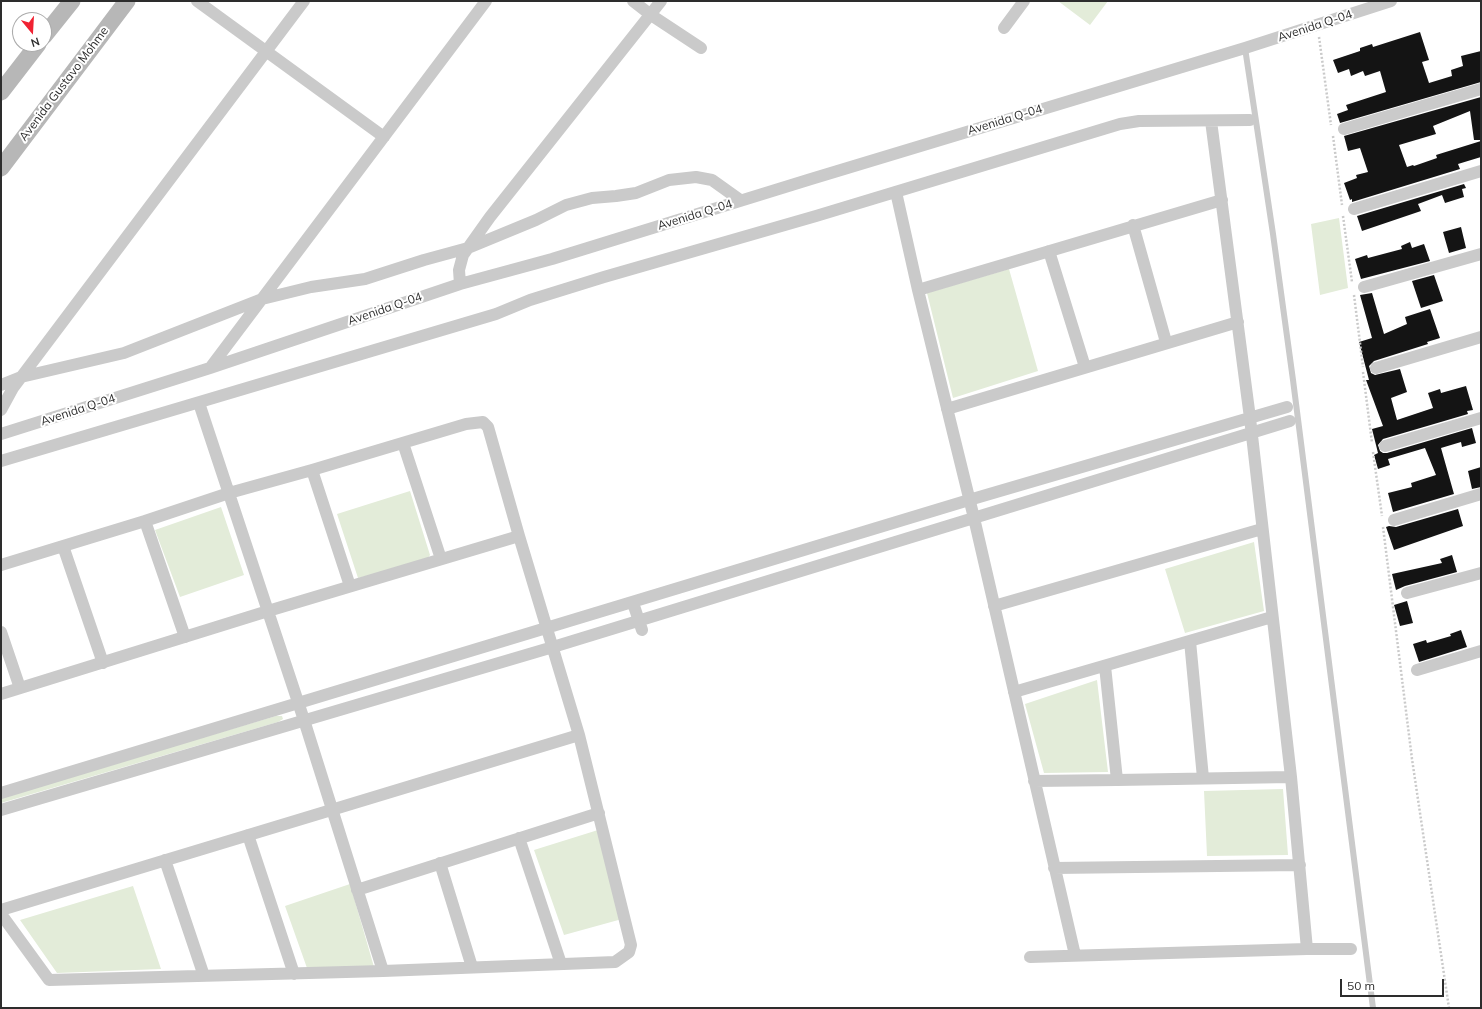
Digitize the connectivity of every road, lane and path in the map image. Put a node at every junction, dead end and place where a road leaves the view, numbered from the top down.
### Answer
1 (72, 1) edge
2 (127, 1) edge
3 (197, 1) edge
4 (304, 1) edge
5 (486, 1) edge
6 (633, 1) edge
7 (661, 1) edge
8 (1024, 1) edge
9 (1391, 1) edge
10 (651, 15) junction
11 (52, 26) edge
12 (1004, 28) dead end
13 (701, 48) dead end
14 (1245, 48) junction
15 (266, 51) junction
16 (32, 52) edge
17 (1481, 89) edge
18 (1, 92) edge
19 (1250, 120) dead end
20 (1212, 121) junction
21 (1344, 129) dead end
22 (384, 137) junction
23 (1, 168) edge
24 (1481, 171) edge
25 (896, 192) junction
26 (740, 200) junction
27 (1222, 200) junction
28 (1354, 209) dead end
29 (1133, 226) junction
30 (468, 248) junction
31 (1049, 251) junction
32 (1481, 254) edge
33 (460, 284) junction
34 (1364, 287) dead end
35 (918, 290) junction
36 (262, 299) junction
37 (1238, 322) junction
38 (1481, 337) edge
39 (1166, 342) junction
40 (1085, 367) junction
41 (210, 368) junction
42 (1376, 368) dead end
43 (21, 378) junction
44 (1, 384) edge
45 (199, 403) junction
46 (1287, 407) dead end
47 (946, 409) junction
48 (1, 410) edge
49 (1250, 418) junction
50 (1481, 418) edge
51 (1290, 421) dead end
52 (1251, 433) junction
53 (1, 434) edge
54 (403, 443) junction
55 (1385, 446) dead end
56 (1, 461) edge
57 (312, 470) junction
58 (229, 493) junction
59 (1481, 494) edge
60 (969, 500) junction
61 (974, 518) junction
62 (1394, 520) dead end
63 (145, 521) junction
64 (889, 525) junction
65 (1262, 529) junction
66 (519, 536) junction
67 (63, 546) junction
68 (895, 548) junction
69 (441, 559) junction
70 (1, 566) edge
71 (1481, 573) edge
72 (350, 586) junction
73 (1407, 593) dead end
74 (633, 603) junction
75 (994, 606) junction
76 (268, 611) junction
77 (1272, 618) junction
78 (640, 625) junction
79 (547, 629) junction
80 (1, 632) edge
81 (185, 638) junction
82 (1190, 641) junction
83 (553, 647) junction
84 (1481, 650) edge
85 (103, 663) junction
86 (1105, 666) junction
87 (1417, 670) dead end
88 (20, 688) junction
89 (1014, 692) junction
90 (1, 694) edge
91 (299, 703) junction
92 (304, 720) junction
93 (579, 735) junction
94 (1291, 777) junction
95 (1203, 778) junction
96 (1034, 780) junction
97 (1117, 780) junction
98 (1, 793) edge
99 (1, 810) edge
100 (332, 810) junction
101 (599, 813) junction
102 (248, 835) junction
103 (519, 838) junction
104 (165, 860) junction
105 (440, 863) junction
106 (1300, 865) junction
107 (1054, 868) junction
108 (357, 890) junction
109 (1, 910) edge
110 (1, 914) edge
111 (1307, 949) junction
112 (1351, 949) dead end
113 (1075, 955) junction
114 (1030, 958) dead end
115 (561, 964) junction
116 (472, 968) junction
117 (383, 971) junction
118 (294, 974) junction
119 (204, 976) junction
120 (1373, 1008) edge

1 - 11 street
2 - 23 street, Avenida Gustavo Mohme
3 - 15 street
4 - 15 street
5 - 22 street
6 - 10 street
7 - 10 street
8 - 12 street
9 - 14 street, Avenida Q-04
10 - 13 street
10 - 30 street
14 - 26 street, Avenida Q-04
14 - 120 lane
15 - 22 street
15 - 43 street
16 - 18 street
17 - 21 street
19 - 20 street
20 - 25 street
20 - 27 street
22 - 36 street
24 - 28 street
25 - 35 street
25 - 45 street
26 - 30 street
26 - 33 street, Avenida Q-04
27 - 29 street
27 - 37 street
29 - 31 street
29 - 39 street
30 - 33 street
30 - 36 street
31 - 35 street
31 - 40 street
32 - 34 street
33 - 41 street, Avenida Q-04
35 - 47 street
36 - 41 street
36 - 43 street
37 - 39 street
37 - 49 street
38 - 42 street
39 - 40 street
40 - 47 street
41 - 53 street, Avenida Q-04
43 - 44 street
43 - 48 street
45 - 56 street
45 - 58 street
46 - 49 street
47 - 60 street
49 - 52 street
49 - 60 street
50 - 55 street
51 - 52 street
52 - 61 street
52 - 65 street
54 - 57 street
54 - 66 street
54 - 69 street
57 - 58 street
57 - 72 street
58 - 63 street
58 - 76 street
59 - 62 street
60 - 61 street
60 - 64 street
61 - 68 street
61 - 75 street
63 - 67 street
63 - 81 street
64 - 68 street
64 - 74 street
65 - 75 street
65 - 77 street
66 - 69 street
66 - 79 street
67 - 70 street
67 - 85 street
68 - 78 street
69 - 72 street
71 - 73 street
72 - 76 street
74 - 78 street
74 - 79 street
75 - 89 street
76 - 81 street
76 - 91 street
77 - 82 street
77 - 94 street
78 - 83 street
79 - 83 street
79 - 91 street
80 - 88 street
81 - 85 street
82 - 86 street
82 - 95 street
83 - 92 street
83 - 93 street
84 - 87 street
85 - 88 street
86 - 89 street
86 - 97 street
88 - 90 street
89 - 96 street
91 - 92 street
91 - 98 street
92 - 99 street
92 - 100 street
93 - 100 street
93 - 101 street
94 - 95 street
94 - 106 street
95 - 97 street
96 - 97 street
96 - 107 street
100 - 102 street
100 - 108 street
101 - 103 street
101 - 115 street
102 - 104 street
102 - 118 street
103 - 105 street
103 - 115 street
104 - 109 street
104 - 119 street
105 - 108 street
105 - 116 street
106 - 107 street
106 - 111 street
107 - 113 street
108 - 117 street
110 - 119 street
111 - 112 street
111 - 113 street
113 - 114 street
115 - 116 street
116 - 117 street
117 - 118 street
118 - 119 street

